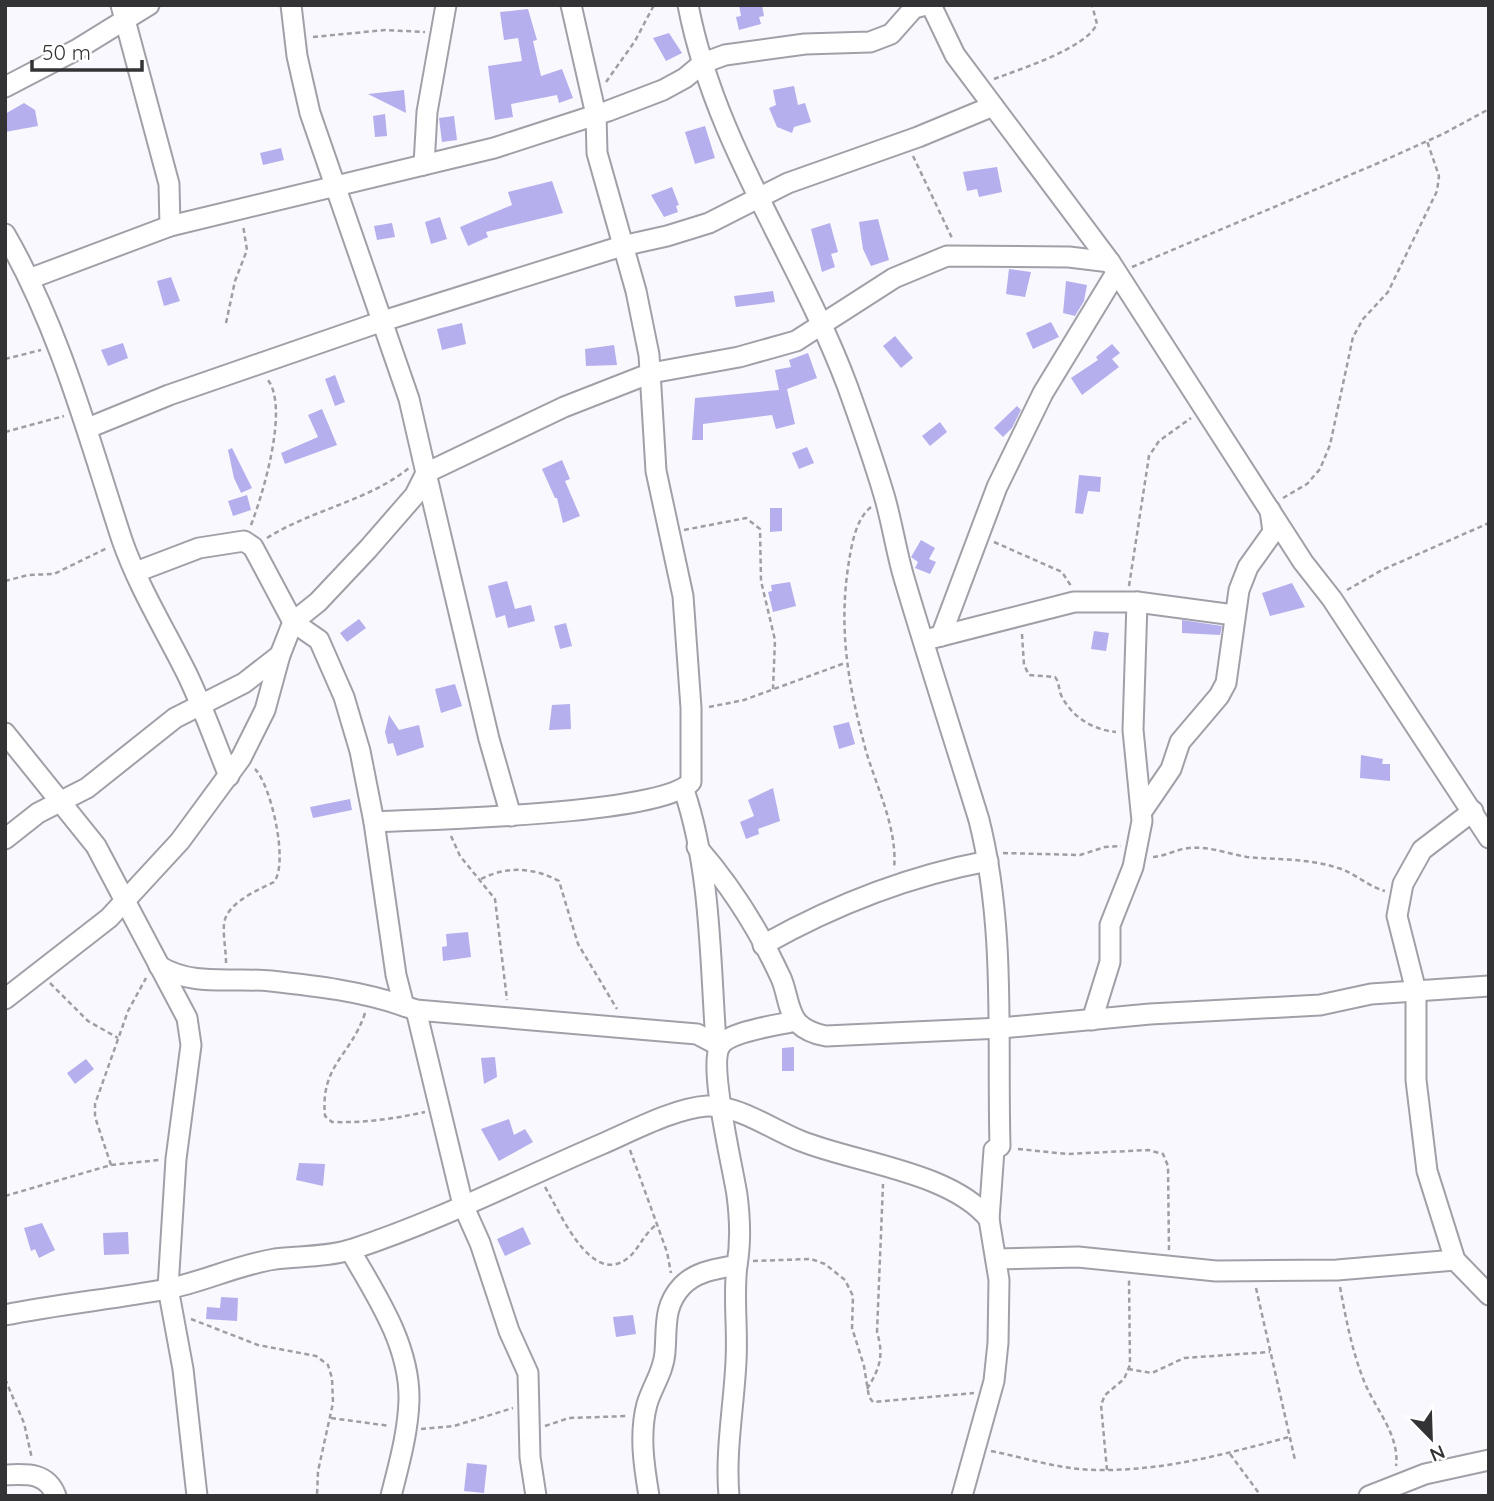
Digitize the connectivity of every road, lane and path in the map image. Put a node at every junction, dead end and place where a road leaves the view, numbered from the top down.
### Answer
1 (149, 5) edge
2 (291, 5) edge
3 (446, 5) edge
4 (571, 5) edge
5 (654, 5) edge
6 (688, 5) edge
7 (928, 5) edge
8 (1092, 5) edge
9 (124, 13) edge
10 (442, 32) junction
11 (295, 40) junction
12 (703, 63) junction
13 (978, 86) junction
14 (5, 87) edge
15 (993, 106) junction
16 (594, 109) junction
17 (1489, 109) edge
18 (918, 136) junction
19 (1427, 141) junction
20 (424, 165) junction
21 (336, 187) junction
22 (758, 201) junction
23 (238, 208) junction
24 (170, 226) junction
25 (5, 233) edge
26 (622, 246) junction
27 (958, 254) junction
28 (1113, 268) junction
29 (29, 279) junction
30 (383, 321) junction
31 (226, 323) dead end
32 (822, 324) junction
33 (57, 346) junction
34 (5, 359) edge
35 (259, 365) junction
36 (652, 373) junction
37 (1203, 405) junction
38 (85, 420) junction
39 (5, 432) edge
40 (419, 445) junction
41 (426, 473) junction
42 (885, 498) junction
43 (1269, 506) junction
44 (1489, 523) edge
45 (978, 536) junction
46 (123, 541) junction
47 (672, 542) junction
48 (249, 544) junction
49 (136, 572) junction
50 (5, 581) edge
51 (1332, 599) junction
52 (1078, 602) junction
53 (1131, 603) junction
54 (1020, 614) junction
55 (1234, 615) junction
56 (293, 622) junction
57 (932, 637) junction
58 (280, 655) junction
59 (845, 663) junction
60 (773, 689) junction
61 (201, 704) junction
62 (691, 708) junction
63 (1133, 730) junction
64 (5, 733) edge
65 (241, 758) junction
66 (229, 776) junction
67 (684, 790) junction
68 (61, 800) junction
69 (1143, 810) junction
70 (1473, 811) junction
71 (511, 816) junction
72 (443, 818) junction
73 (374, 822) junction
74 (1489, 838) edge
75 (5, 839) edge
76 (698, 847) junction
77 (1137, 851) junction
78 (987, 858) junction
79 (481, 879) junction
80 (889, 888) junction
81 (1401, 897) junction
82 (125, 901) junction
83 (763, 945) junction
84 (158, 966) junction
85 (39, 970) junction
86 (226, 980) junction
87 (1489, 986) edge
88 (1416, 991) junction
89 (370, 997) junction
90 (5, 999) edge
91 (410, 1008) junction
92 (510, 1017) junction
93 (1092, 1020) junction
94 (796, 1021) junction
95 (1001, 1028) junction
96 (631, 1029) junction
97 (118, 1038) junction
98 (718, 1044) junction
99 (438, 1108) junction
100 (722, 1109) junction
101 (625, 1134) junction
102 (1000, 1146) junction
103 (176, 1159) junction
104 (111, 1165) junction
105 (884, 1166) junction
106 (537, 1172) junction
107 (5, 1196) edge
108 (463, 1205) junction
109 (989, 1219) junction
110 (656, 1226) junction
111 (350, 1250) junction
112 (996, 1259) junction
113 (1455, 1260) junction
114 (737, 1262) junction
115 (1128, 1262) junction
116 (1172, 1268) junction
117 (1336, 1270) junction
118 (1252, 1271) junction
119 (168, 1288) junction
120 (1489, 1295) edge
121 (673, 1298) junction
122 (172, 1311) junction
123 (5, 1315) edge
124 (1270, 1352) junction
125 (1128, 1369) junction
126 (5, 1379) edge
127 (867, 1389) junction
128 (991, 1391) junction
129 (647, 1402) junction
130 (530, 1411) junction
131 (330, 1418) junction
132 (407, 1428) junction
133 (530, 1434) junction
134 (1289, 1437) junction
135 (977, 1449) junction
136 (1230, 1454) junction
137 (1295, 1460) dead end
138 (1489, 1460) edge
139 (1107, 1470) junction
140 (5, 1475) edge
141 (38, 1475) junction
142 (1394, 1485) junction
143 (56, 1496) edge
144 (197, 1496) edge
145 (317, 1496) edge
146 (391, 1496) edge
147 (536, 1496) edge
148 (649, 1496) edge
149 (729, 1496) edge
150 (962, 1496) edge
151 (1261, 1496) edge
152 (1369, 1496) edge

1 - 9 street
2 - 11 street
3 - 10 street
4 - 16 street
5 - 16 path
6 - 12 street
7 - 12 street
7 - 13 street
8 - 13 path
9 - 14 street
9 - 24 street
10 - 11 path
10 - 20 street
11 - 21 street
12 - 16 street
12 - 22 street
13 - 15 street
15 - 18 street
15 - 28 street
16 - 20 street
16 - 26 street
17 - 19 path
18 - 22 street
18 - 27 path
19 - 28 path
19 - 43 path
20 - 21 street
21 - 23 street
21 - 30 street
22 - 26 street
22 - 32 street
23 - 24 street
23 - 31 path
24 - 29 street
25 - 29 street
26 - 30 street
26 - 36 street
27 - 28 street
27 - 32 street
28 - 37 street
28 - 45 street
29 - 33 street
30 - 35 street
30 - 40 street
32 - 36 street
32 - 42 street
33 - 34 path
33 - 38 street
35 - 38 street
35 - 48 path
36 - 41 street
36 - 47 street
37 - 43 street
37 - 53 path
38 - 39 path
38 - 46 street
40 - 41 street
40 - 48 path
41 - 56 street
41 - 71 street
42 - 57 street
42 - 59 path
43 - 51 street
43 - 55 street
44 - 51 path
45 - 52 path
45 - 57 street
46 - 49 street
46 - 50 path
47 - 60 path
47 - 62 street
48 - 49 street
48 - 56 street
49 - 61 street
51 - 70 street
52 - 53 street
52 - 54 street
53 - 55 street
53 - 63 street
54 - 57 street
54 - 63 path
55 - 69 street
56 - 58 street
56 - 73 street
57 - 78 street
58 - 61 street
58 - 65 street
59 - 60 path
59 - 80 path
60 - 62 path
61 - 66 street
61 - 68 street
62 - 67 street
63 - 69 street
64 - 68 street
65 - 66 street
65 - 86 path
66 - 82 street
67 - 71 street
67 - 76 street
68 - 75 street
68 - 82 street
69 - 77 street
70 - 74 street
70 - 81 street
71 - 72 street
72 - 73 street
72 - 79 path
73 - 91 street
76 - 83 street
76 - 98 street
77 - 78 path
77 - 81 path
77 - 93 street
78 - 80 street
78 - 95 street
79 - 92 path
79 - 96 path
80 - 83 street
81 - 88 street
82 - 84 street
82 - 85 street
83 - 94 street
84 - 86 street
84 - 97 path
84 - 103 street
85 - 90 street
85 - 97 path
86 - 89 street
87 - 88 street
88 - 93 street
88 - 113 street
89 - 91 street
89 - 99 path
91 - 92 street
91 - 99 street
92 - 96 street
93 - 95 street
94 - 95 street
94 - 98 street
95 - 102 street
96 - 98 street
97 - 104 path
98 - 100 street
99 - 108 street
100 - 101 street
100 - 105 street
100 - 114 street
101 - 106 street
101 - 110 path
102 - 109 street
102 - 116 path
103 - 104 path
103 - 119 street
104 - 107 path
105 - 109 street
105 - 127 path
106 - 108 street
106 - 110 path
108 - 111 street
108 - 130 street
109 - 112 street
110 - 121 path
111 - 119 street
111 - 132 street
112 - 115 street
112 - 128 street
113 - 117 street
113 - 120 street
114 - 121 street
114 - 127 path
114 - 149 street
115 - 116 street
115 - 125 path
116 - 118 street
117 - 118 street
117 - 142 path
118 - 124 path
119 - 122 street
119 - 123 street
121 - 129 street
122 - 131 path
122 - 144 street
124 - 125 path
124 - 134 path
125 - 139 path
126 - 141 path
127 - 128 path
128 - 135 street
129 - 133 path
129 - 148 street
130 - 132 path
130 - 133 street
131 - 132 path
131 - 145 path
132 - 146 street
133 - 147 street
134 - 136 path
134 - 137 path
135 - 139 path
135 - 150 street
136 - 139 path
136 - 151 path
138 - 142 street
140 - 141 street
141 - 143 street
142 - 152 street

